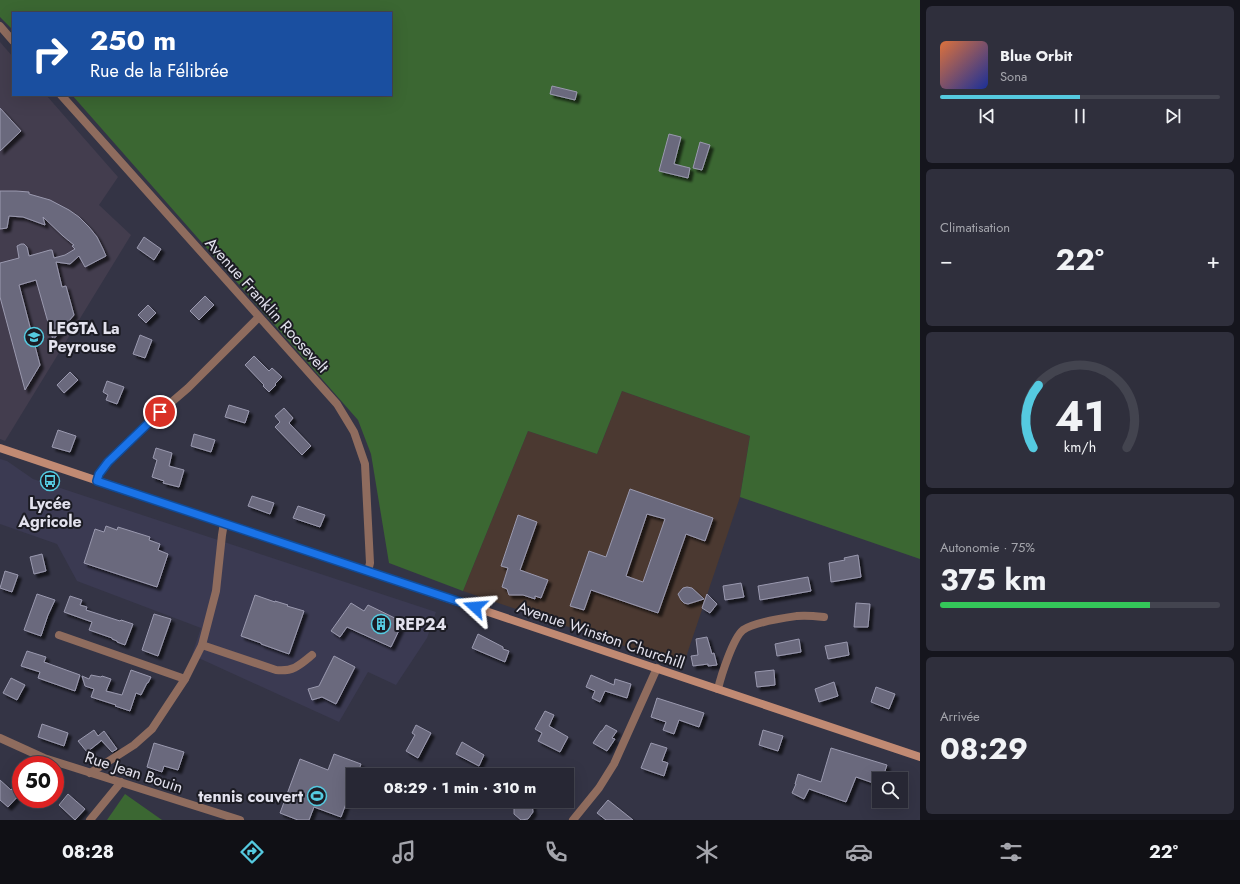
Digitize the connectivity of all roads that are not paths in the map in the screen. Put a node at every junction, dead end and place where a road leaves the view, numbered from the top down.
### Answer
1 (0, 26) edge
2 (12, 40) edge
3 (62, 96) edge
4 (259, 318) junction
5 (0, 448) edge
6 (97, 481) junction
7 (224, 523) junction
8 (368, 571) junction
9 (824, 617) dead end
10 (59, 635) dead end
11 (202, 645) junction
12 (312, 655) dead end
13 (657, 668) junction
14 (185, 679) junction
15 (718, 689) junction
16 (0, 738) edge
17 (920, 757) edge
18 (90, 773) junction
19 (121, 782) junction
20 (90, 820) edge
21 (240, 820) edge
22 (573, 820) edge

1 - 2 street
3 - 4 street, Avenue Franklin Roosevelt
4 - 6 street
4 - 8 street, Avenue Franklin Roosevelt
5 - 6 main road, Avenue Winston Churchill
6 - 7 main road, Avenue Winston Churchill
7 - 8 main road, Avenue Winston Churchill
7 - 11 street
8 - 13 main road, Avenue Winston Churchill
9 - 15 street
10 - 14 street
11 - 12 street
11 - 14 street
13 - 15 main road, Avenue Winston Churchill
13 - 22 street
14 - 18 street
15 - 17 main road, Avenue Winston Churchill
16 - 18 street, Rue Jean Bouin
18 - 19 street, Rue Jean Bouin
19 - 20 street
19 - 21 street, Rue Jean Bouin

